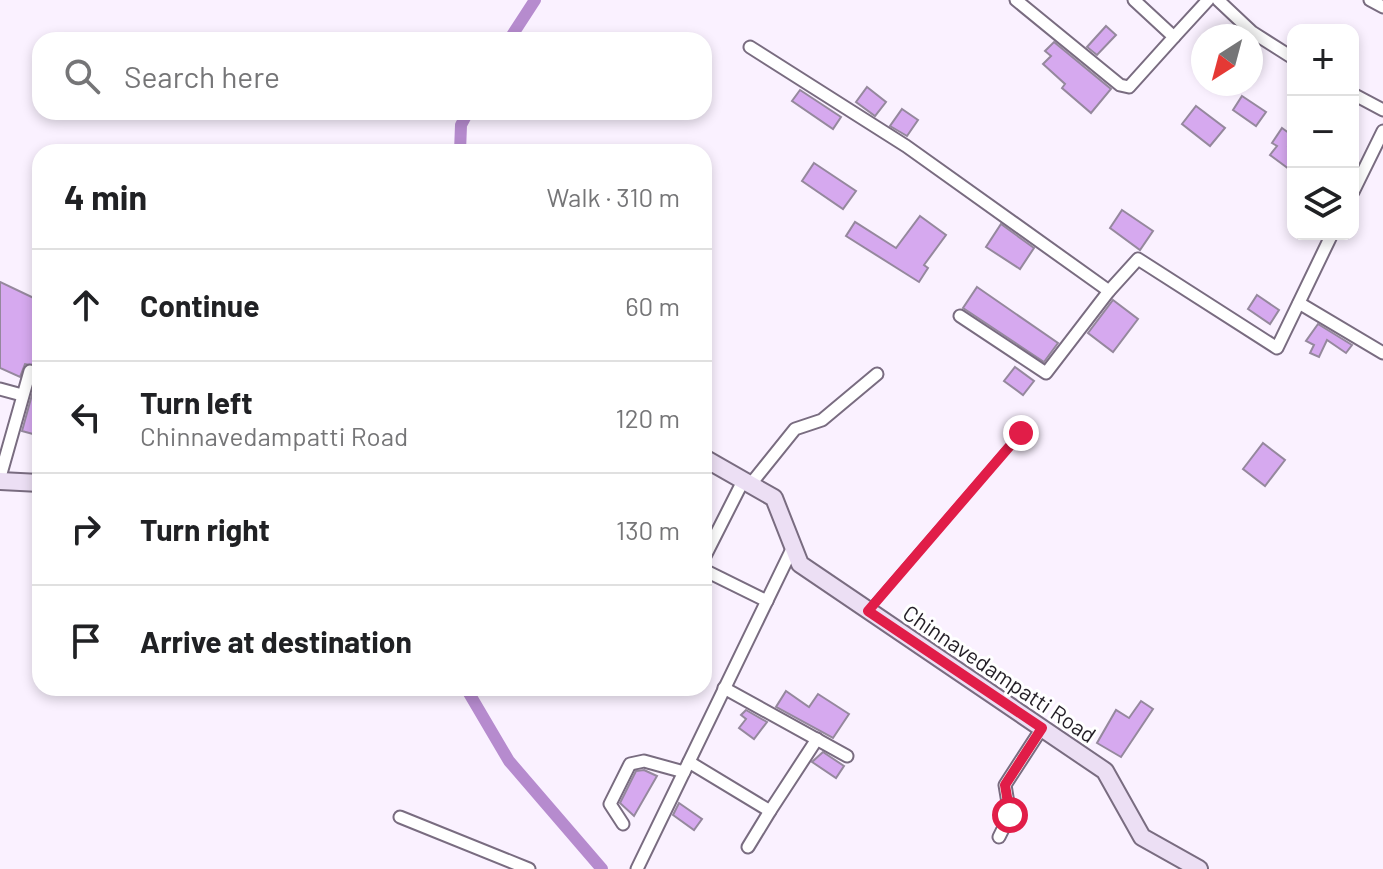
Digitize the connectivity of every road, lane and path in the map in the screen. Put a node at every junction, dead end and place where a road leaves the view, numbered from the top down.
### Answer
1 (1016, 0) edge
2 (1134, 0) edge
3 (1208, 0) edge
4 (1218, 0) edge
5 (1370, 0) edge
6 (1383, 7) edge
7 (1174, 37) junction
8 (750, 47) dead end
9 (1287, 54) edge
10 (1357, 96) edge
11 (1383, 110) edge
12 (1383, 131) edge
13 (1359, 180) edge
14 (1329, 240) edge
15 (1109, 291) junction
16 (1299, 303) junction
17 (960, 316) dead end
18 (1383, 353) edge
19 (30, 371) dead end
20 (877, 374) dead end
21 (0, 389) edge
22 (22, 395) junction
23 (1021, 433) dead end
24 (712, 463) edge
25 (0, 479) edge
26 (32, 482) edge
27 (746, 483) junction
28 (712, 544) edge
29 (793, 547) junction
30 (712, 574) edge
31 (767, 601) junction
32 (868, 611) junction
33 (724, 688) junction
34 (1042, 728) junction
35 (817, 739) junction
36 (847, 756) dead end
37 (686, 767) junction
38 (770, 811) junction
39 (400, 817) dead end
40 (623, 824) dead end
41 (999, 837) dead end
42 (748, 847) dead end
43 (529, 869) edge
44 (637, 869) edge
45 (1199, 869) edge

1 - 7 street
2 - 7 street
3 - 7 street
4 - 9 street
5 - 6 street
8 - 15 street
10 - 11 street
12 - 13 street
14 - 16 street
15 - 16 street
15 - 17 street
16 - 18 street
19 - 22 street
20 - 27 street
21 - 22 street
22 - 25 street
23 - 32 lane
24 - 27 street, Chinnavedampatti Road
25 - 26 street
27 - 28 street
27 - 29 street, Chinnavedampatti Road
29 - 31 street
29 - 32 street, Chinnavedampatti Road
30 - 31 street
31 - 33 street
32 - 34 street, Chinnavedampatti Road
33 - 35 street
33 - 37 street
34 - 41 street
34 - 45 street, Chinnavedampatti Road
35 - 36 street
35 - 38 street
37 - 38 street
37 - 40 street
37 - 44 street
38 - 42 street
39 - 43 street

